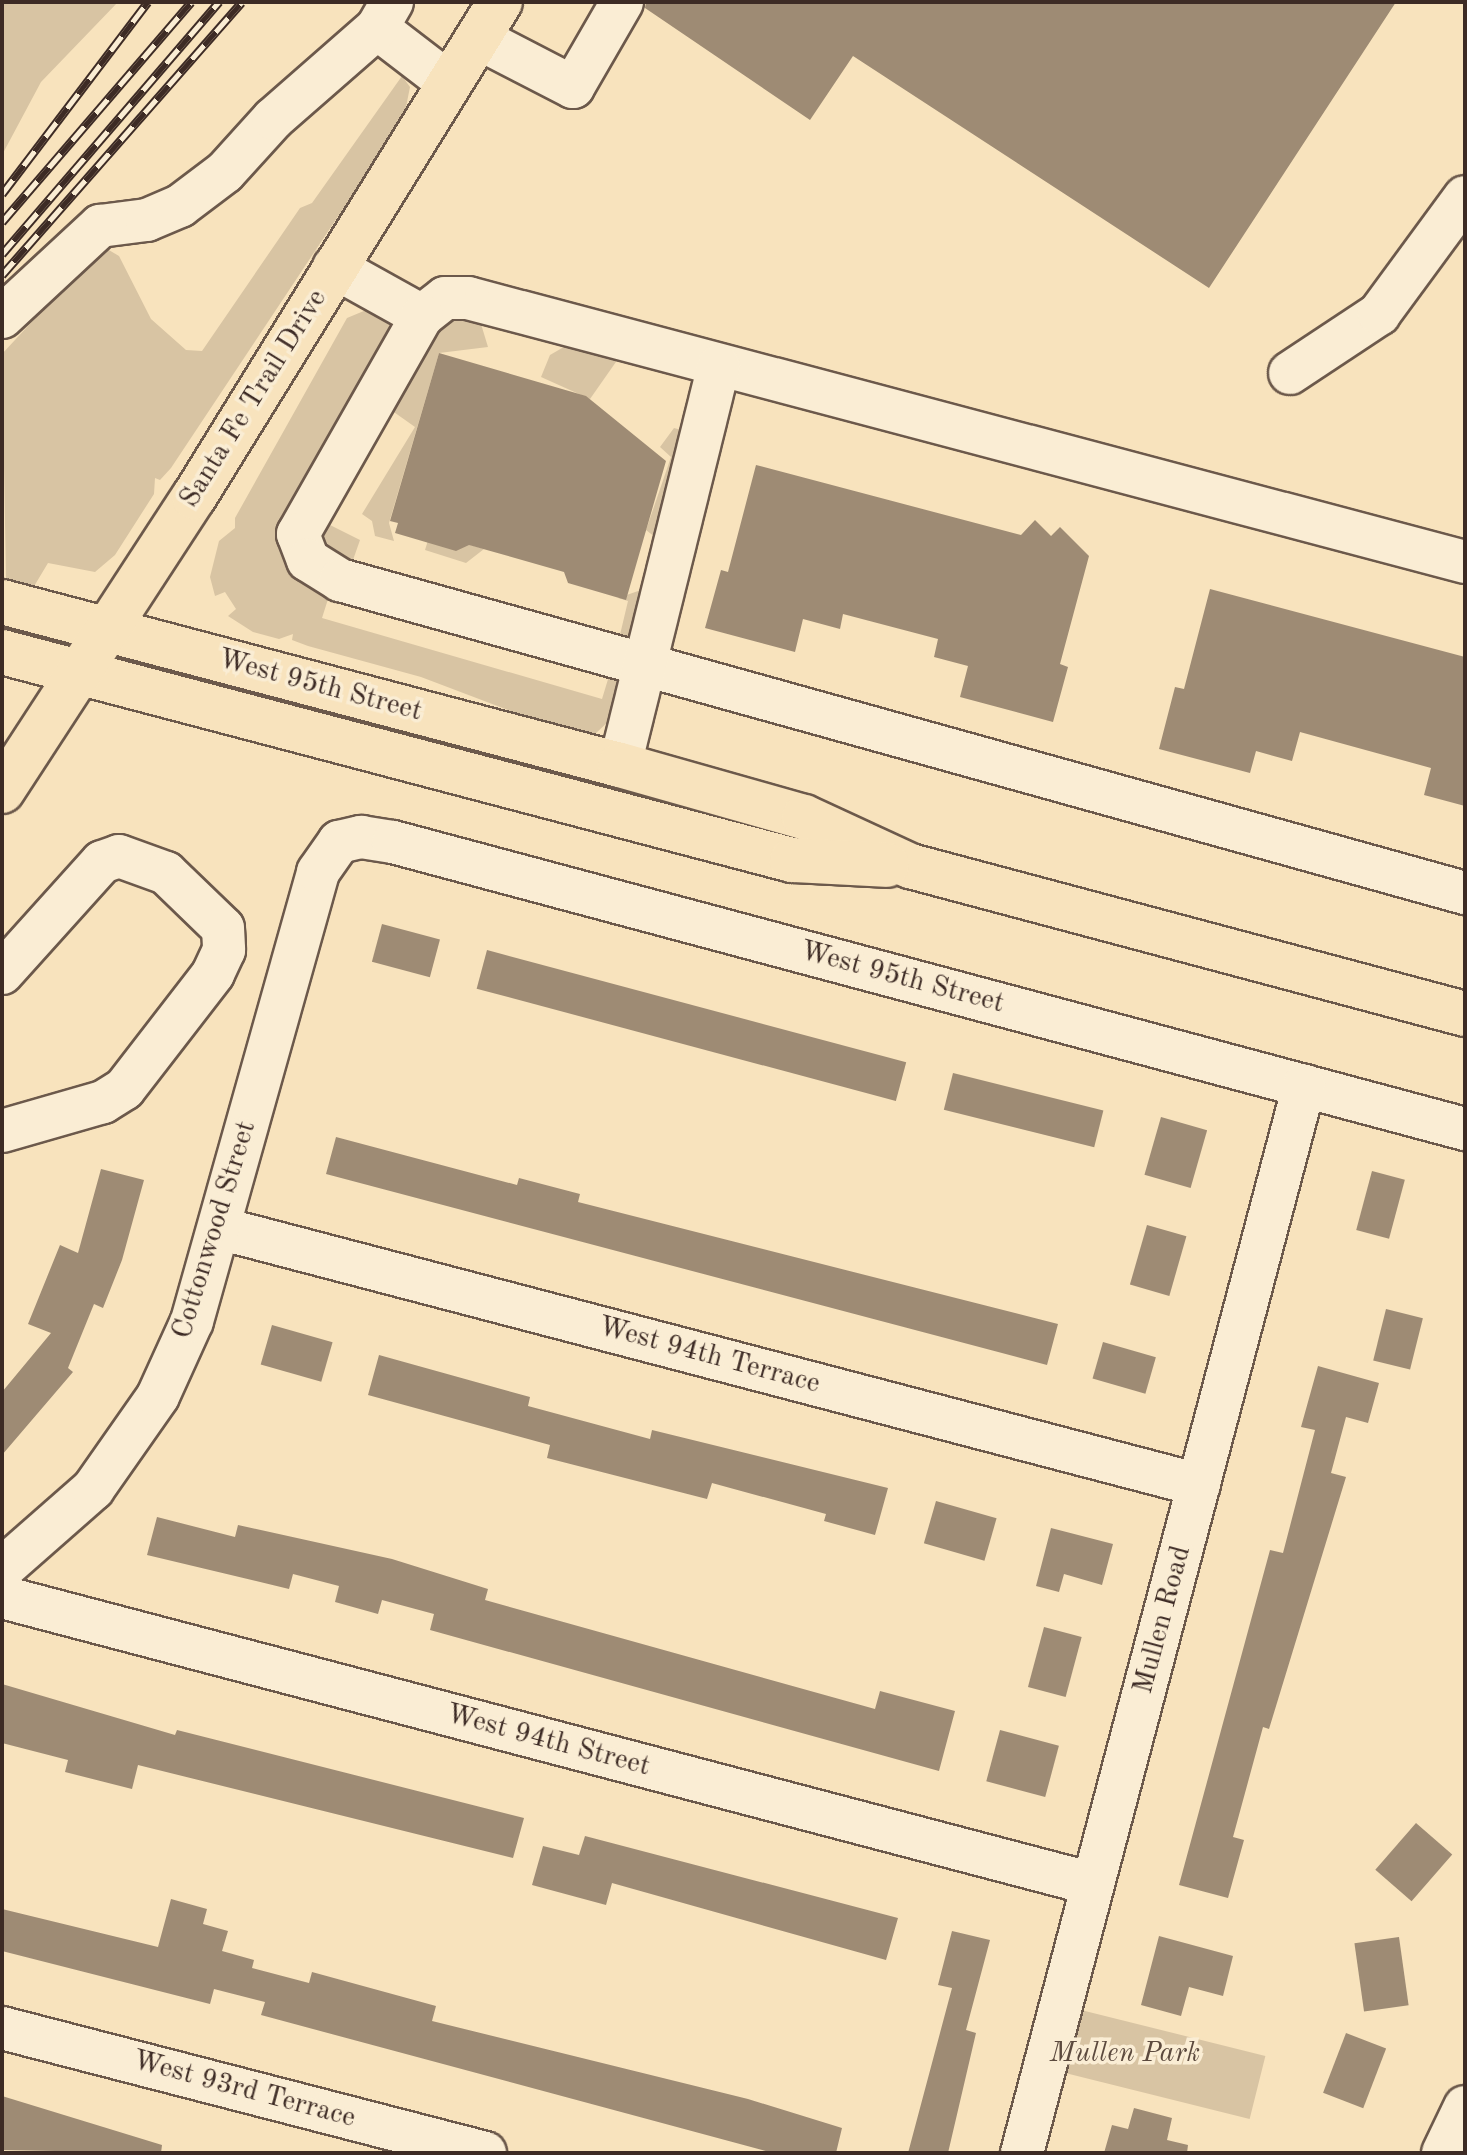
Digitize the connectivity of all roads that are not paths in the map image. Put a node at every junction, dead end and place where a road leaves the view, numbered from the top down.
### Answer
1 (622, 2) edge
2 (384, 15) edge
3 (489, 20) edge
4 (450, 84) junction
5 (1465, 197) edge
6 (334, 267) junction
7 (422, 316) junction
8 (2, 317) edge
9 (719, 366) junction
10 (1290, 373) dead end
11 (1465, 562) edge
12 (2, 602) edge
13 (105, 630) junction
14 (2, 652) edge
15 (644, 666) junction
16 (76, 673) junction
17 (620, 765) junction
18 (2, 791) edge
19 (339, 842) joint
20 (910, 866) junction
21 (1465, 893) edge
22 (2, 973) edge
23 (1465, 1014) edge
24 (1304, 1086) junction
25 (1465, 1129) edge
26 (2, 1131) edge
27 (219, 1228) junction
28 (1199, 1485) junction
29 (2, 1569) edge
30 (2, 1597) edge
31 (1093, 1884) junction
32 (2, 2028) edge
33 (1465, 2107) edge
34 (485, 2153) edge
35 (1022, 2153) edge
36 (1443, 2153) edge

1 - 3 street
2 - 4 street
2 - 8 street
3 - 4 main road, Santa Fe Trail Drive
4 - 6 main road, Santa Fe Trail Drive
5 - 10 street
6 - 7 street
6 - 13 main road, Santa Fe Trail Drive
7 - 9 street
7 - 15 street
9 - 11 street
9 - 15 street
12 - 13 main road, West 95th Street
13 - 16 main road, Santa Fe Trail Drive
13 - 17 main road, West 95th Street
14 - 16 main road, West 95th Street
15 - 17 street
15 - 21 street
16 - 18 main road, Santa Fe Trail Drive
16 - 20 main road, West 95th Street
17 - 20 main road, West 95th Street
19 - 24 street, West 95th Street
19 - 27 street, Cottonwood Street
20 - 23 main road, West 95th Street
22 - 26 street
24 - 25 street, West 95th Street
24 - 28 street, Mullen Road
27 - 28 street, West 94th Terrace
27 - 29 street, Cottonwood Street
28 - 31 street, Mullen Road
30 - 31 street, West 94th Street
31 - 35 street, Mullen Road
32 - 34 street, West 93rd Terrace
33 - 36 street

